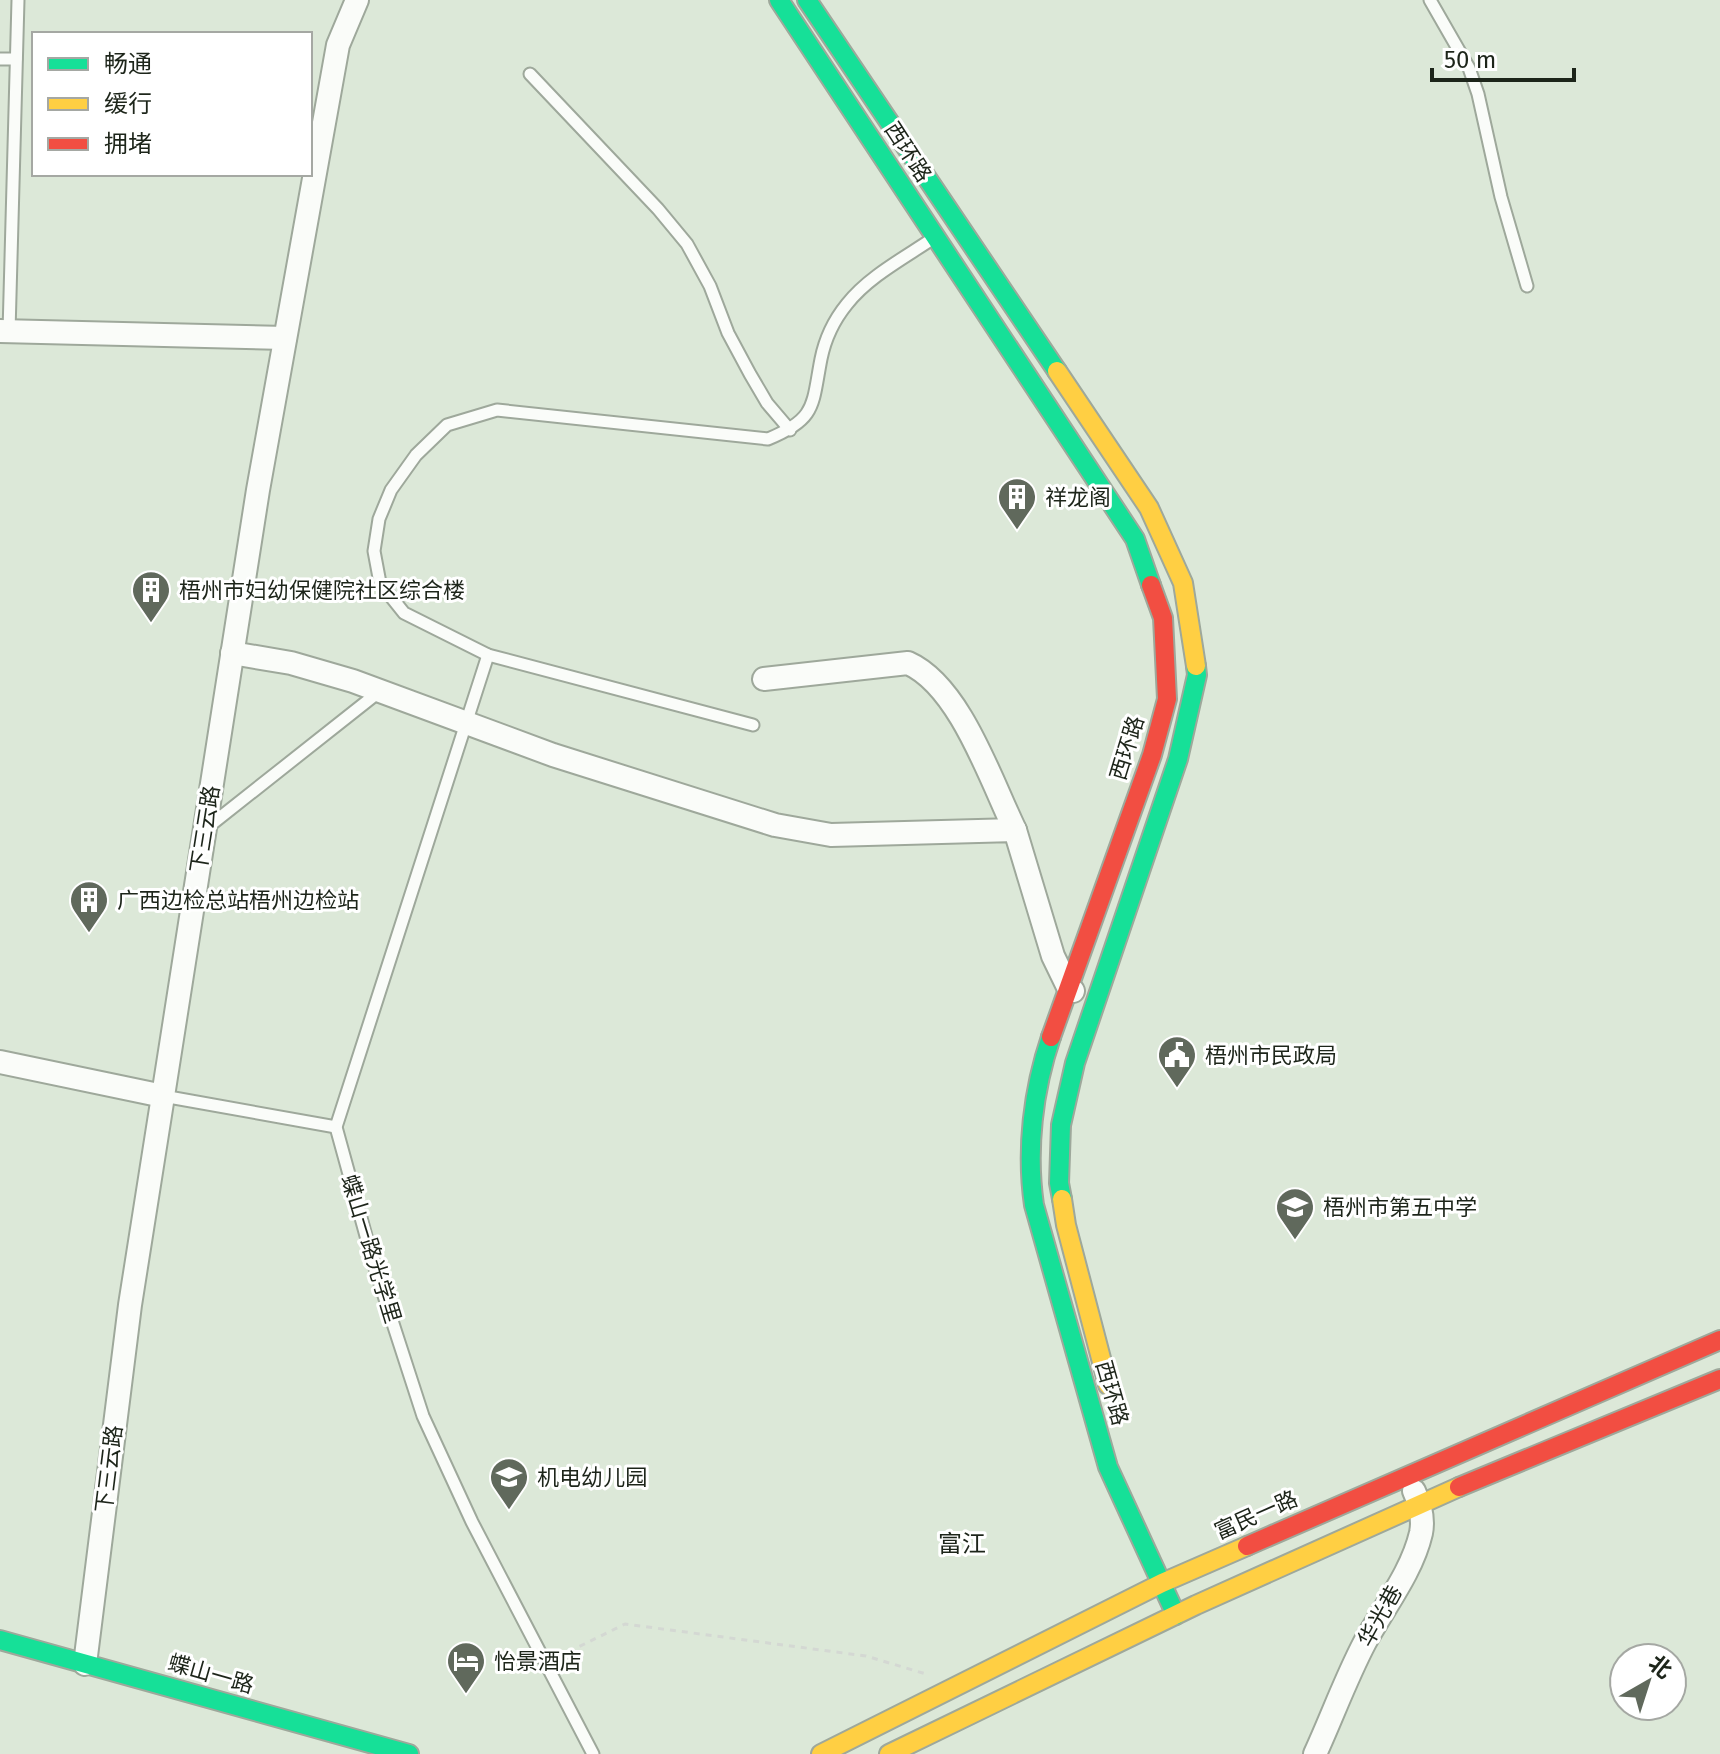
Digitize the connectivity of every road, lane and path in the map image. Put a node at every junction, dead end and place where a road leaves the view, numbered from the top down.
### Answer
1 (18, 0) edge
2 (357, 0) edge
3 (779, 0) edge
4 (807, 0) edge
5 (1430, 0) edge
6 (0, 59) edge
7 (16, 59) junction
8 (530, 74) dead end
9 (935, 237) junction
10 (1527, 286) dead end
11 (4, 332) edge
12 (285, 338) junction
13 (790, 430) junction
14 (232, 653) junction
15 (488, 655) junction
16 (764, 679) dead end
17 (381, 691) junction
18 (466, 723) junction
19 (753, 725) dead end
20 (205, 829) junction
21 (1015, 830) junction
22 (1069, 989) junction
23 (1094, 1001) junction
24 (0, 1062) edge
25 (163, 1096) junction
26 (336, 1127) junction
27 (1720, 1340) edge
28 (1720, 1379) edge
29 (1113, 1408) dead end
30 (1407, 1475) junction
31 (1420, 1504) junction
32 (1179, 1568) junction
33 (1162, 1583) junction
34 (1196, 1605) junction
35 (1176, 1615) junction
36 (0, 1640) edge
37 (85, 1664) junction
38 (544, 1664) junction
39 (961, 1684) junction
40 (409, 1754) edge
41 (593, 1754) edge
42 (821, 1754) edge
43 (889, 1754) edge
44 (1315, 1754) edge

1 - 7 lane
2 - 12 street, 下三云路
3 - 9 main road, 西环路
4 - 23 main road, 西环路
5 - 10 lane
6 - 7 lane
7 - 11 lane
8 - 13 lane
9 - 13 lane
9 - 22 main road, 西环路
11 - 12 street
12 - 14 street, 下三云路
13 - 15 lane
14 - 17 street
14 - 20 street, 下三云路
15 - 18 lane
15 - 19 lane
16 - 21 street
17 - 18 street
17 - 20 lane
18 - 21 street
18 - 26 lane
20 - 25 street, 下三云路
21 - 22 street
22 - 23 street
22 - 33 main road, 西环路
23 - 29 main road, 西环路
24 - 25 street
25 - 26 lane
25 - 37 street, 下三云路
26 - 38 lane, 蝶山一路光学里
27 - 30 main road, 富民一路
28 - 31 main road
30 - 31 street, 华光巷
30 - 32 main road, 富民一路
31 - 34 main road
31 - 44 street, 华光巷
32 - 33 main road, 富民一路
32 - 34 main road
33 - 35 main road, 西环路
33 - 39 main road, 富民一路
34 - 35 main road
35 - 43 main road
36 - 37 main road, 蝶山一路
37 - 40 main road, 蝶山一路
38 - 39 path
38 - 41 lane, 蝶山一路光学里
39 - 42 main road, 富民一路

